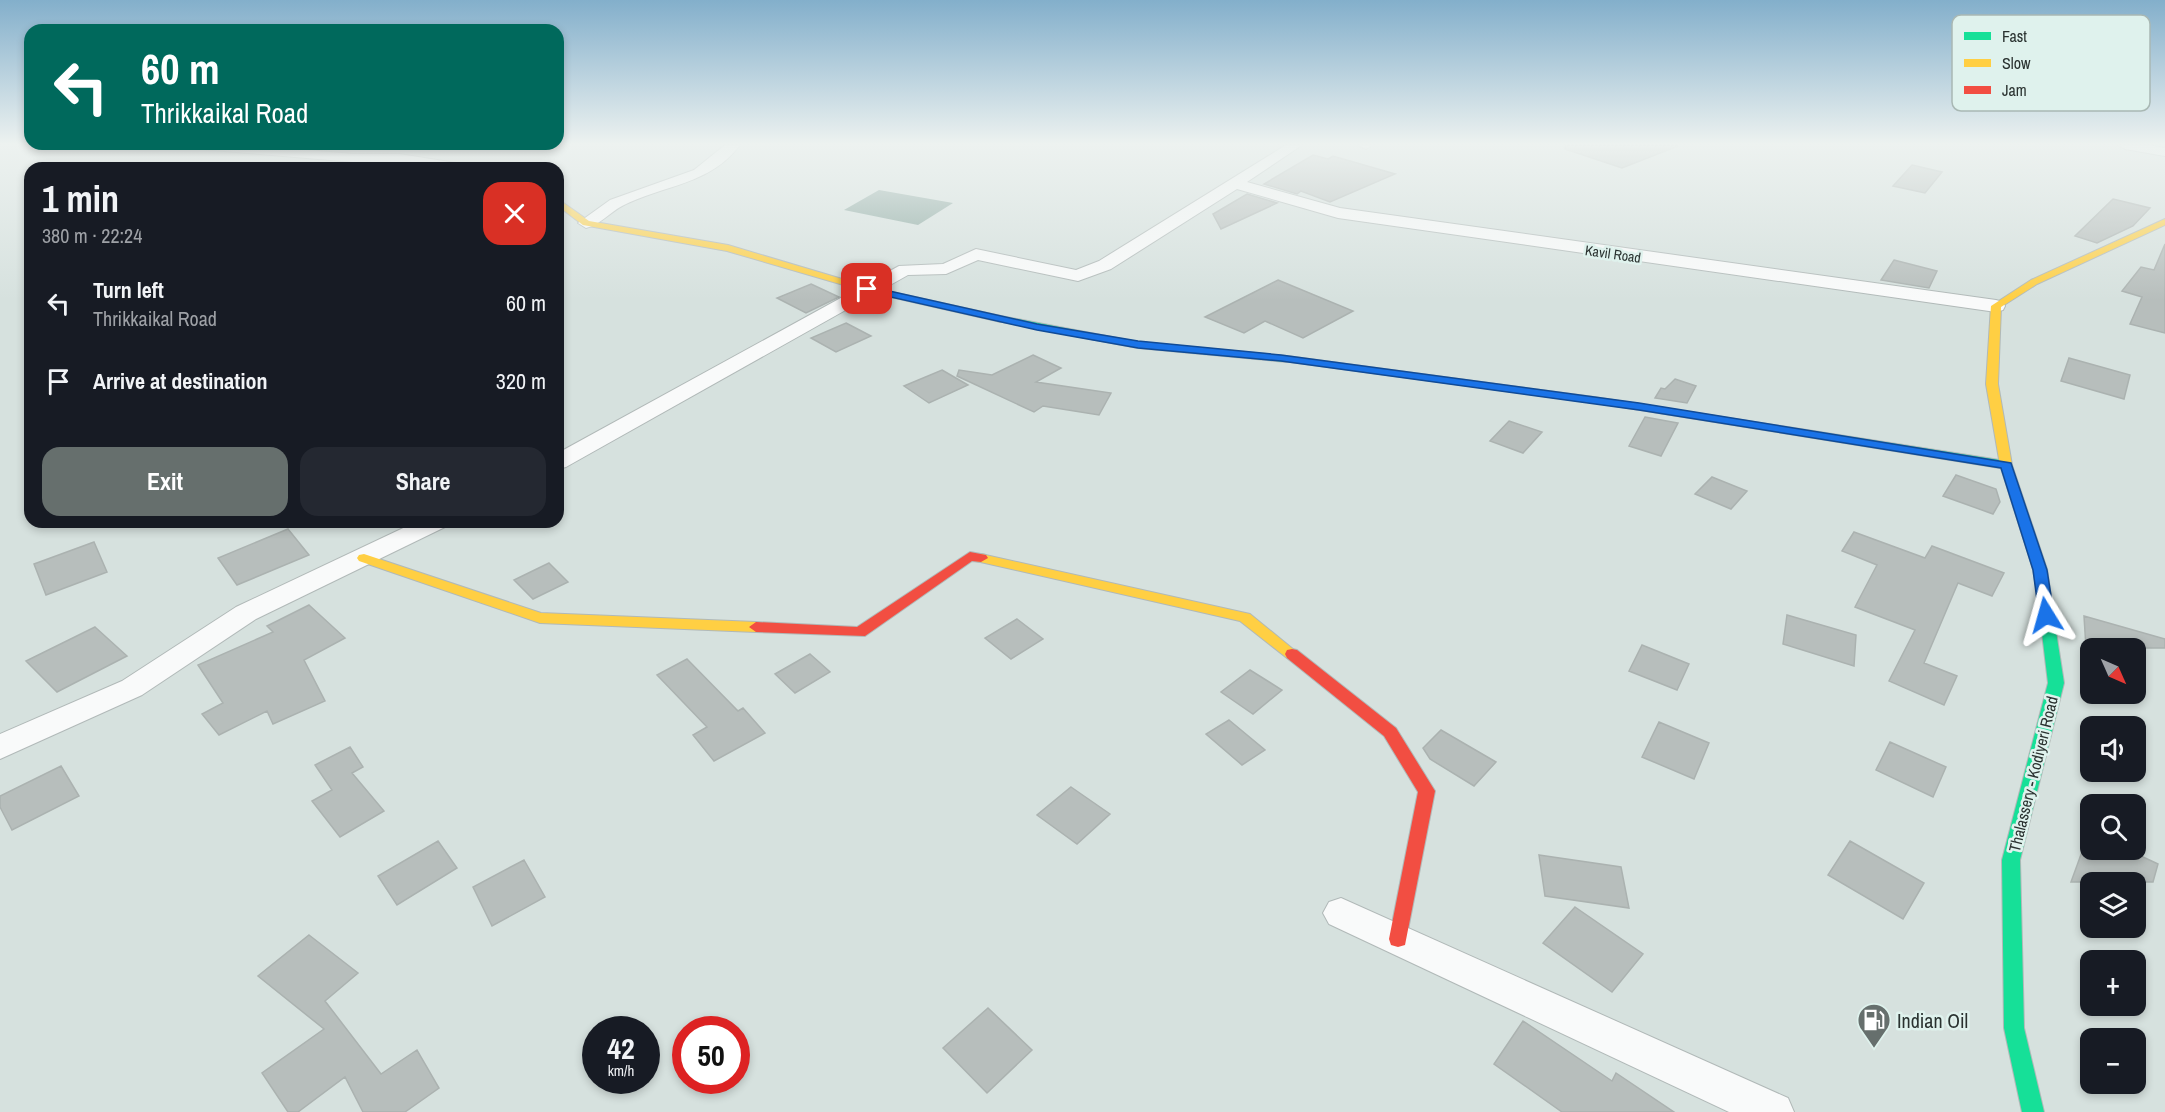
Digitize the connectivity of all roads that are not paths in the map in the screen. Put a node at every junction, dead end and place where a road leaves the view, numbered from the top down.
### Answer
1 (633, 197) edge
2 (1212, 197) edge
3 (1282, 197) edge
4 (564, 205) edge
5 (2165, 222) edge
6 (586, 223) junction
7 (867, 289) junction
8 (1996, 306) junction
9 (564, 459) edge
10 (2006, 465) junction
11 (424, 528) edge
12 (364, 558) junction
13 (0, 747) edge
14 (1341, 913) dead end
15 (1398, 939) junction
16 (1774, 1112) edge
17 (2033, 1112) edge

1 - 6 street
2 - 7 street
3 - 8 street, Kavil Road
4 - 6 street
5 - 8 street
6 - 7 street
7 - 9 street
7 - 10 street
8 - 10 street, Thalassery - Kodiyeri Road
10 - 17 street, Thalassery - Kodiyeri Road
11 - 12 street
12 - 13 street
12 - 15 street
14 - 15 street
15 - 16 street

